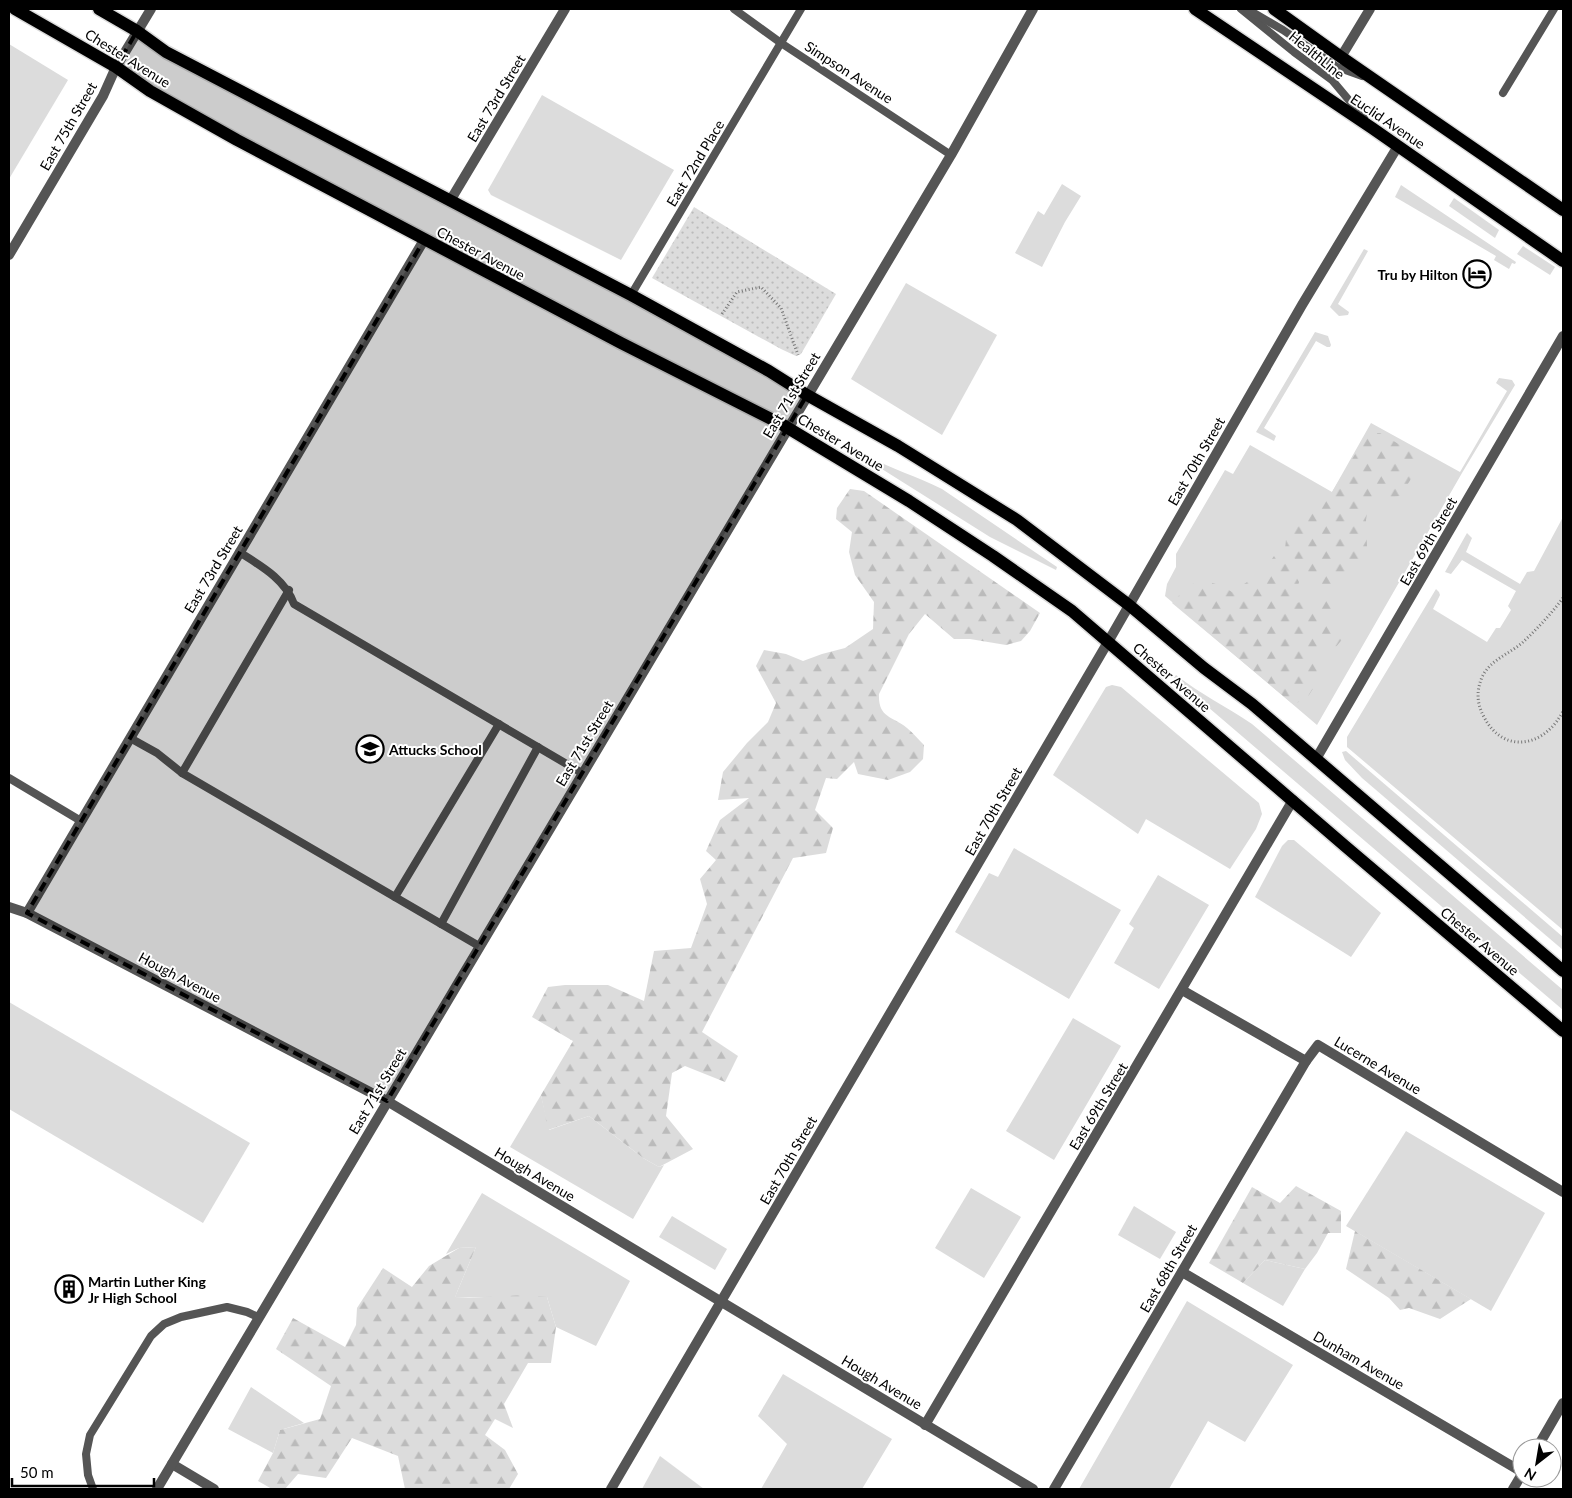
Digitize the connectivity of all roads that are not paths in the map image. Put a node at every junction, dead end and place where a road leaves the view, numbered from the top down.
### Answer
1 (15, 9) edge
2 (99, 9) edge
3 (150, 9) edge
4 (565, 9) edge
5 (734, 9) edge
6 (801, 9) edge
7 (1033, 9) edge
8 (1195, 9) edge
9 (1241, 9) edge
10 (1246, 9) edge
11 (1274, 9) edge
12 (1370, 9) edge
13 (1554, 9) edge
14 (137, 31) junction
15 (781, 43) junction
16 (1341, 57) junction
17 (116, 67) junction
18 (1375, 81) junction
19 (1503, 93) dead end
20 (1372, 128) junction
21 (1398, 146) junction
22 (950, 155) junction
23 (450, 201) junction
24 (1563, 210) edge
25 (424, 240) junction
26 (9, 256) edge
27 (1563, 261) edge
28 (631, 296) junction
29 (1563, 336) edge
30 (807, 394) junction
31 (788, 428) junction
32 (239, 552) junction
33 (289, 590) junction
34 (1129, 605) junction
35 (1108, 642) junction
36 (499, 724) junction
37 (130, 738) junction
38 (538, 747) junction
39 (1316, 758) junction
40 (182, 772) junction
41 (582, 773) junction
42 (9, 778) edge
43 (1293, 800) junction
44 (81, 821) junction
45 (395, 897) junction
46 (9, 907) edge
47 (27, 913) junction
48 (441, 924) junction
49 (479, 946) junction
50 (1563, 971) edge
51 (1182, 990) junction
52 (1563, 1031) edge
53 (1306, 1060) junction
54 (387, 1101) junction
55 (1563, 1192) edge
56 (1182, 1272) junction
57 (721, 1302) junction
58 (258, 1318) junction
59 (1563, 1403) edge
60 (925, 1425) junction
61 (1543, 1438) edge
62 (172, 1464) junction
63 (1512, 1467) edge
64 (92, 1489) edge
65 (157, 1489) edge
66 (214, 1489) edge
67 (612, 1489) edge
68 (1033, 1489) edge
69 (1054, 1489) edge

1 - 17 main road, Chester Avenue
2 - 14 main road, Chester Avenue
3 - 14 street, East 75th Street
4 - 23 street, East 73rd Street
5 - 15 lane, Simpson Avenue
6 - 15 lane, East 72nd Place
7 - 22 street, East 71st Street
8 - 20 main road, Euclid Avenue
9 - 20 lane, HealthLine
10 - 18 lane, HealthLine
11 - 16 main road, Euclid Avenue
12 - 16 street
13 - 19 lane
14 - 17 street, East 75th Street
14 - 23 main road, Chester Avenue
15 - 22 lane, Simpson Avenue
15 - 28 lane, East 72nd Place
16 - 18 main road, Euclid Avenue
17 - 25 main road, Chester Avenue
17 - 26 street, East 75th Street
18 - 24 main road, Euclid Avenue
20 - 21 main road, Euclid Avenue
21 - 27 main road, Euclid Avenue
21 - 34 street, East 70th Street
22 - 30 street, East 71st Street
23 - 28 main road, Chester Avenue
25 - 31 main road, Chester Avenue
25 - 32 street, East 73rd Street
28 - 30 main road, Chester Avenue
29 - 39 street, East 69th Street
30 - 31 street, East 71st Street
30 - 34 main road, Chester Avenue
31 - 35 main road, Chester Avenue
31 - 41 street, East 71st Street
32 - 33 lane
32 - 37 street, East 73rd Street
33 - 36 lane
33 - 40 lane
34 - 35 street, East 70th Street
34 - 39 main road, Chester Avenue
35 - 43 main road, Chester Avenue
35 - 57 street, East 70th Street
36 - 38 lane
36 - 45 lane
37 - 40 lane
37 - 44 street, East 73rd Street
38 - 41 lane
38 - 48 lane
39 - 50 main road, Chester Avenue
40 - 45 lane
41 - 49 street, East 71st Street
42 - 44 lane
43 - 51 street, East 69th Street
43 - 52 main road, Chester Avenue
44 - 47 street, East 73rd Street
45 - 48 lane
46 - 47 street, Hough Avenue
47 - 54 street, Hough Avenue
48 - 49 lane
49 - 54 street, East 71st Street
51 - 53 street
51 - 60 street, East 69th Street
53 - 55 street, Lucerne Avenue
53 - 56 street, East 68th Street
54 - 57 street, Hough Avenue
54 - 58 street, East 71st Street
56 - 63 street, Dunham Avenue
56 - 69 street, East 68th Street
57 - 60 street, Hough Avenue
57 - 67 street, East 70th Street
58 - 62 street, East 71st Street
58 - 64 lane
59 - 61 street
60 - 68 street, Hough Avenue
62 - 65 street, East 71st Street
62 - 66 street

